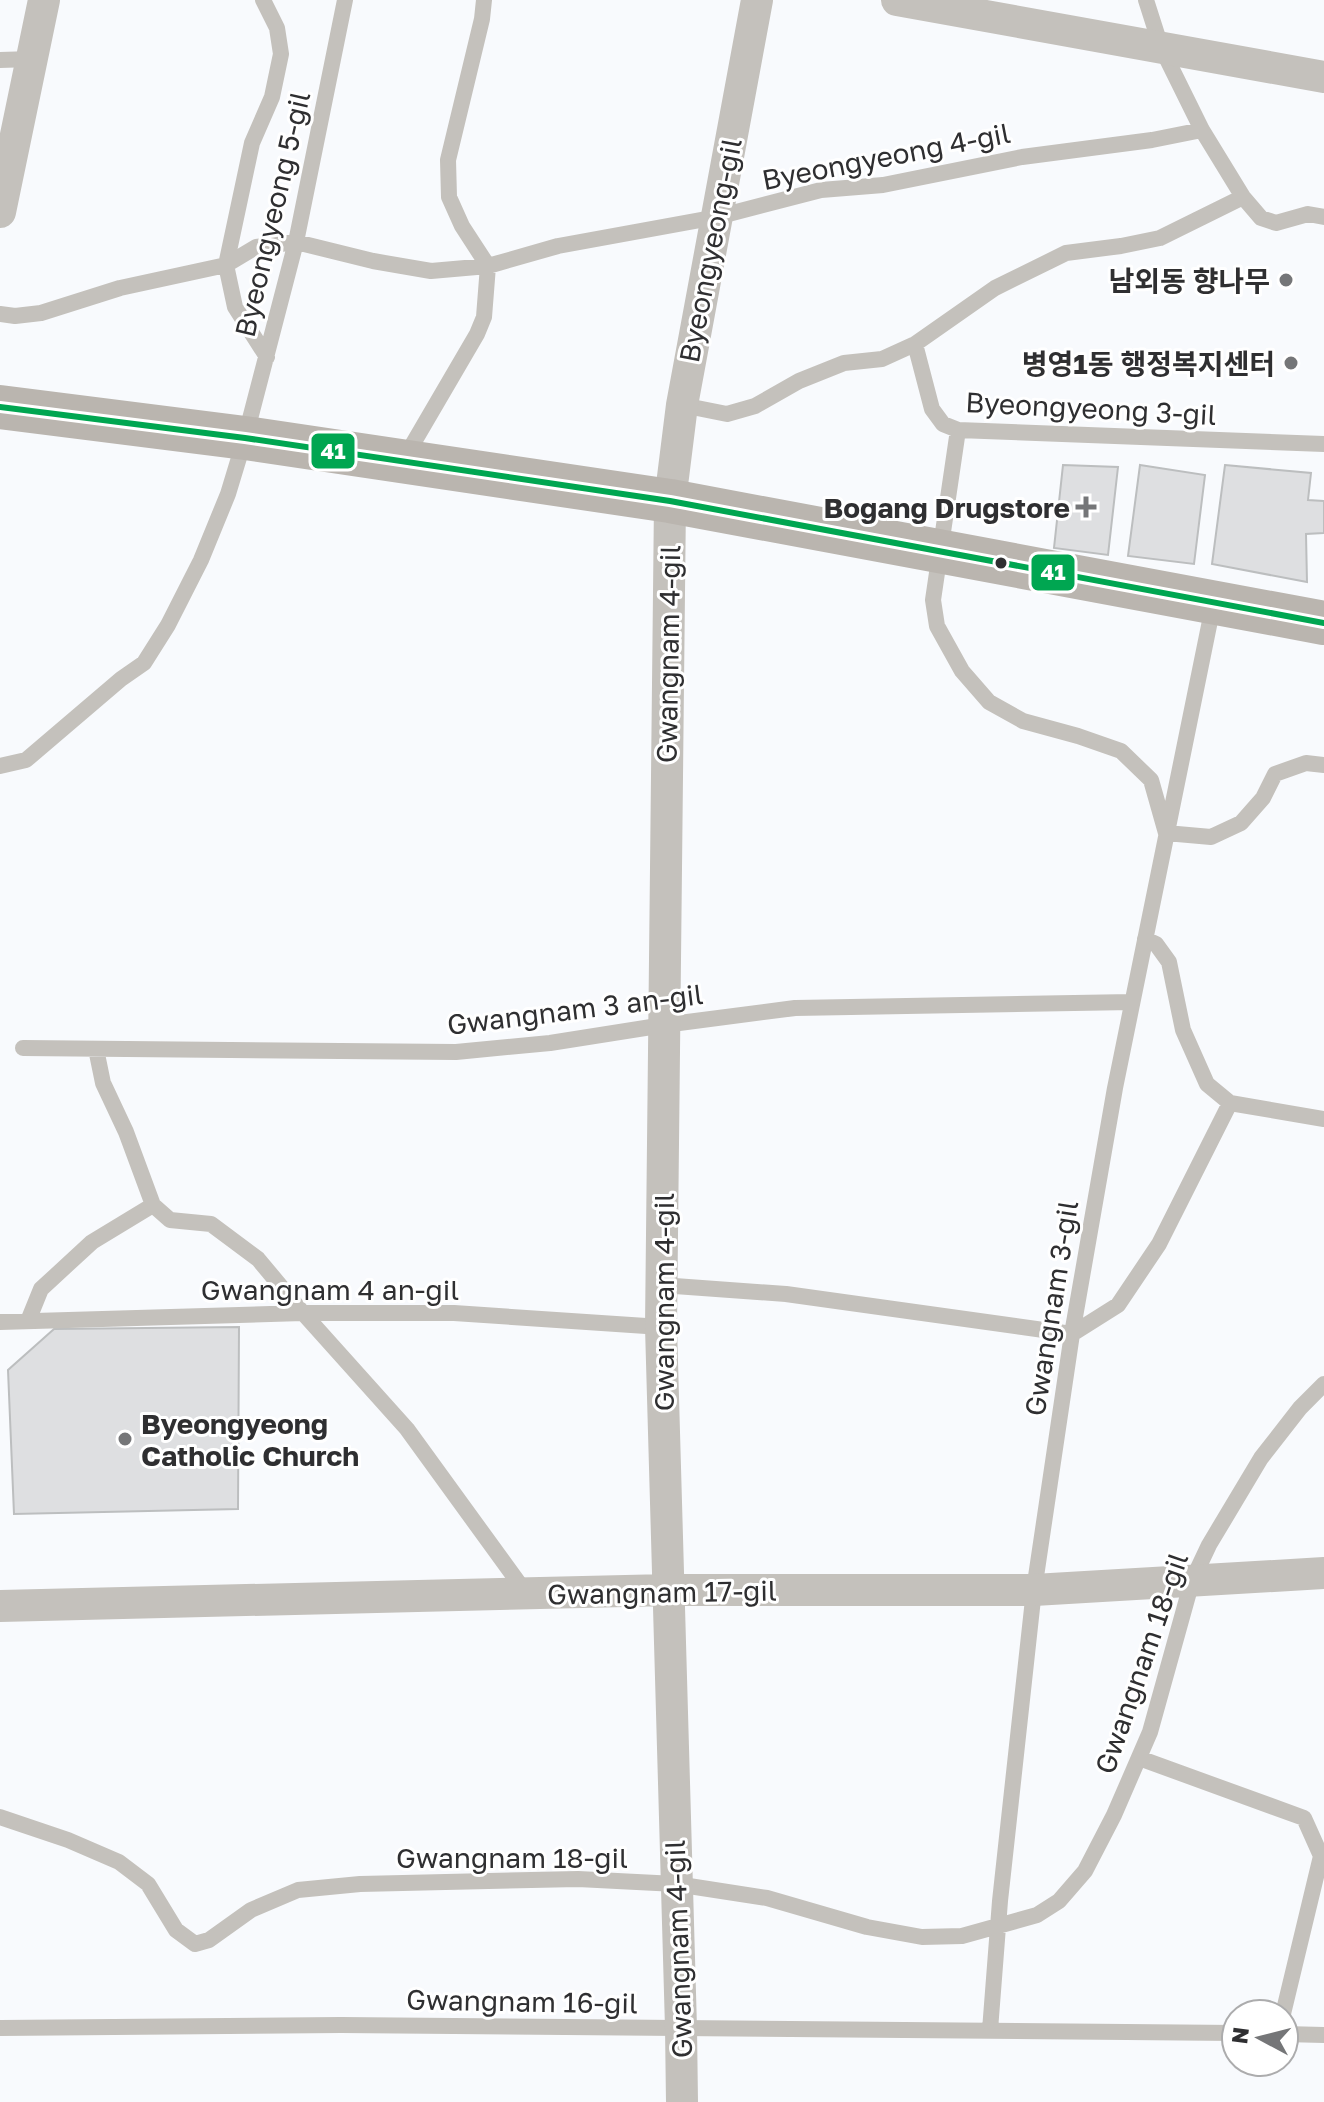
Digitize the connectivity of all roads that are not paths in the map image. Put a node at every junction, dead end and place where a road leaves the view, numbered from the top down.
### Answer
1 (44, 0) edge
2 (263, 0) edge
3 (345, 0) edge
4 (484, 0) edge
5 (757, 0) edge
6 (897, 0) edge
7 (1146, 0) edge
8 (1161, 47) junction
9 (32, 59) junction
10 (0, 60) edge
11 (1324, 77) edge
12 (1202, 130) junction
13 (1243, 197) junction
14 (0, 212) edge
15 (717, 217) junction
16 (1324, 217) edge
17 (296, 242) junction
18 (226, 265) junction
19 (488, 266) junction
20 (0, 314) edge
21 (915, 344) junction
22 (267, 357) junction
23 (682, 405) junction
24 (0, 407) edge
25 (958, 430) junction
26 (245, 438) junction
27 (1324, 444) edge
28 (404, 461) junction
29 (670, 501) junction
30 (940, 551) junction
31 (1213, 602) junction
32 (1324, 623) edge
33 (1324, 765) edge
34 (0, 766) edge
35 (1166, 833) junction
36 (1145, 939) junction
37 (1132, 1002) junction
38 (664, 1025) junction
39 (23, 1048) dead end
40 (96, 1049) junction
41 (1230, 1103) junction
42 (1324, 1119) edge
43 (153, 1205) junction
44 (661, 1285) junction
45 (303, 1313) junction
46 (28, 1321) junction
47 (0, 1322) edge
48 (661, 1327) junction
49 (1072, 1334) junction
50 (1324, 1384) edge
51 (1324, 1573) edge
52 (1192, 1581) junction
53 (668, 1590) junction
54 (1034, 1590) junction
55 (526, 1593) junction
56 (0, 1606) edge
57 (1139, 1758) junction
58 (0, 1817) edge
59 (676, 1884) junction
60 (998, 1926) junction
61 (1287, 1998) edge
62 (0, 2028) edge
63 (681, 2028) junction
64 (990, 2030) junction
65 (1220, 2033) edge
66 (1300, 2034) edge
67 (1324, 2035) edge
68 (682, 2102) edge

1 - 9 street
2 - 18 lane
3 - 17 lane, Byeongyeong 5-gil
4 - 19 lane
5 - 15 street, Byeongyeong-gil
6 - 8 street
7 - 8 lane
8 - 11 street
8 - 12 lane
9 - 10 lane
9 - 14 street
12 - 13 lane
12 - 15 lane, Byeongyeong 4-gil
13 - 16 lane
13 - 21 lane
15 - 19 lane, Byeongyeong 4-gil
15 - 23 street, Byeongyeong-gil
17 - 18 lane, Byeongyeong 4-gil
17 - 19 lane, Byeongyeong 4-gil
17 - 22 lane, Byeongyeong 5-gil
18 - 20 lane, Byeongyeong 4-gil
18 - 22 lane
19 - 28 lane
21 - 23 lane
21 - 25 lane, Byeongyeong 3-gil
22 - 26 lane, Byeongyeong 5-gil
23 - 29 street, Byeongyeong-gil
24 - 26 street
25 - 27 lane, Byeongyeong 3-gil
25 - 30 lane
26 - 28 street
26 - 34 lane, Byeongyeong 5-gil
28 - 29 street
29 - 30 street
29 - 38 street, Gwangnam 4-gil
30 - 31 street
30 - 35 lane
31 - 32 street
31 - 35 lane, Gwangnam 3-gil
33 - 35 lane
35 - 36 lane, Gwangnam 3-gil
36 - 37 lane, Gwangnam 3-gil
36 - 41 lane
37 - 38 lane, Gwangnam 3 an-gil
37 - 49 lane, Gwangnam 3-gil
38 - 40 lane, Gwangnam 3 an-gil
38 - 44 street, Gwangnam 4-gil
39 - 40 lane, Gwangnam 3 an-gil
40 - 43 lane
41 - 42 lane
41 - 49 lane
43 - 45 lane
43 - 46 lane
44 - 48 street, Gwangnam 4-gil
44 - 49 lane
45 - 46 lane, Gwangnam 4 an-gil
45 - 48 lane, Gwangnam 4 an-gil
45 - 55 lane
46 - 47 lane, Gwangnam 4 an-gil
48 - 53 street, Gwangnam 4-gil
49 - 54 lane, Gwangnam 3-gil
50 - 52 lane, Gwangnam 18-gil
51 - 52 street, Gwangnam 17-gil
52 - 54 street, Gwangnam 17-gil
52 - 57 lane, Gwangnam 18-gil
53 - 54 street, Gwangnam 17-gil
53 - 55 street, Gwangnam 17-gil
53 - 59 street, Gwangnam 4-gil
54 - 60 lane, Gwangnam 3-gil
55 - 56 street, Gwangnam 17-gil
57 - 60 lane, Gwangnam 18-gil
57 - 61 lane
58 - 59 lane, Gwangnam 18-gil
59 - 60 lane, Gwangnam 18-gil
59 - 63 street, Gwangnam 4-gil
60 - 64 lane, Gwangnam 3-gil
62 - 63 lane, Gwangnam 16-gil
63 - 64 lane, Gwangnam 16-gil
63 - 68 street, Gwangnam 4-gil
64 - 65 lane, Gwangnam 16-gil
66 - 67 lane

